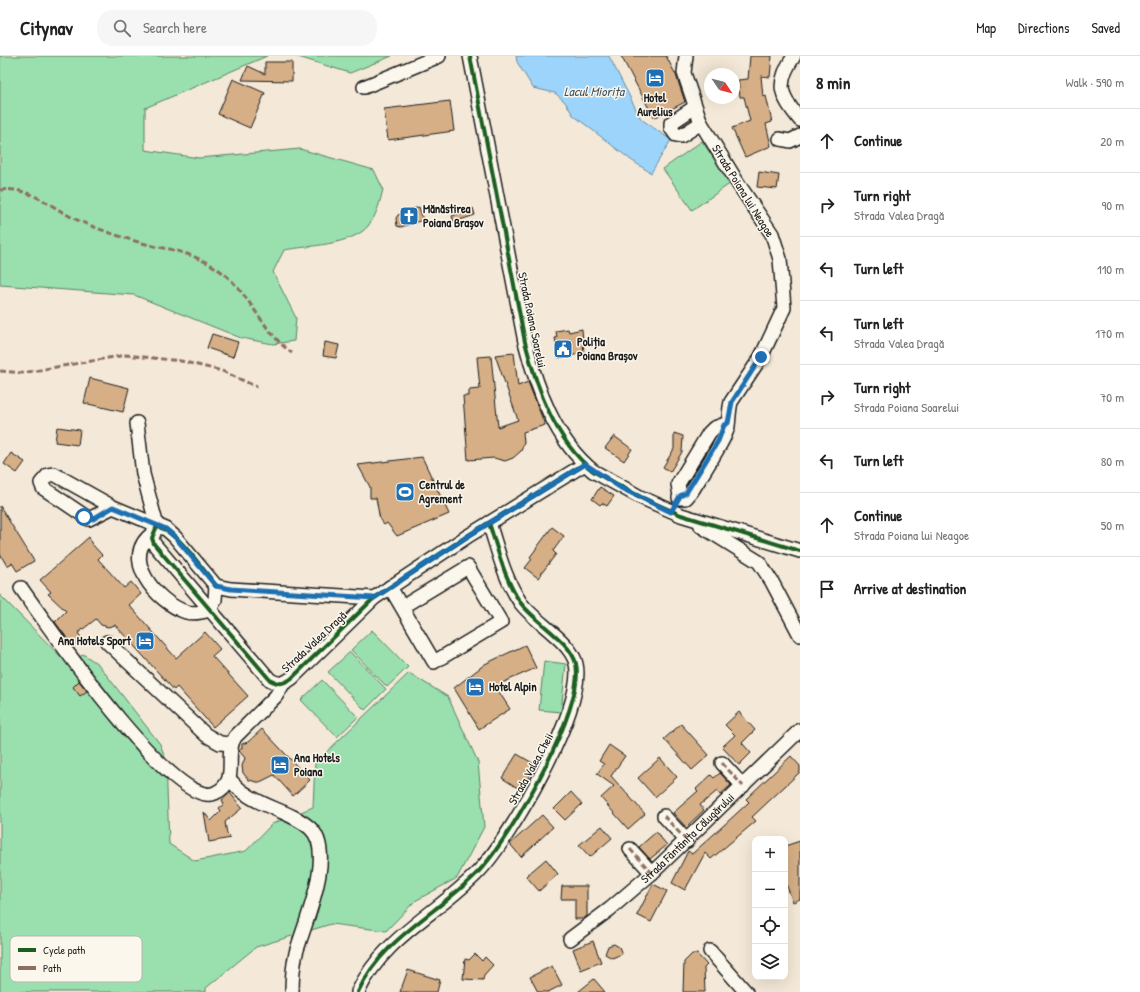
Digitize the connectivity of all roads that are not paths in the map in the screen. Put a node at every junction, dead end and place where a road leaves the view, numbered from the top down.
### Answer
1 (439, 56) edge
2 (470, 56) edge
3 (684, 56) edge
4 (794, 56) edge
5 (364, 87) dead end
6 (695, 107) junction
7 (800, 120) edge
8 (701, 123) junction
9 (800, 136) edge
10 (780, 139) dead end
11 (137, 423) dead end
12 (585, 464) junction
13 (113, 507) junction
14 (671, 512) junction
15 (689, 519) junction
16 (489, 523) junction
17 (155, 530) junction
18 (767, 541) junction
19 (800, 551) edge
20 (759, 562) junction
21 (216, 586) junction
22 (390, 587) junction
23 (21, 588) dead end
24 (343, 596) junction
25 (374, 598) junction
26 (402, 607) junction
27 (210, 610) junction
28 (354, 619) junction
29 (800, 635) edge
30 (107, 642) dead end
31 (283, 684) junction
32 (800, 730) edge
33 (231, 744) junction
34 (722, 763) dead end
35 (230, 780) junction
36 (743, 786) junction
37 (664, 816) dead end
38 (687, 841) junction
39 (630, 849) dead end
40 (652, 873) junction
41 (570, 939) dead end
42 (710, 951) dead end
43 (292, 992) edge
44 (358, 992) edge
45 (746, 992) edge

1 - 5 street
2 - 12 street, Strada Poiana Soarelui
3 - 6 street, Strada Poiana lui Neagoe
4 - 7 street
6 - 8 street, Strada Poiana lui Neagoe
6 - 8 street
8 - 14 street, Strada Poiana lui Neagoe
9 - 10 street
11 - 17 street, Strada Valea Dragă
12 - 14 street, Strada Poiana Soarelui
12 - 16 street, Strada Valea Dragă
13 - 13 street
13 - 17 street
14 - 15 street, Strada Poiana Soarelui
15 - 18 street, Strada Poiana Soarelui
15 - 20 street
16 - 22 street, Strada Valea Dragă
16 - 44 street, Strada Valea Cheii
17 - 21 street
17 - 27 street, Strada Valea Dragă
17 - 27 street
18 - 19 street, Strada Poiana Soarelui
18 - 20 street
20 - 29 street
21 - 24 street
21 - 27 street
22 - 25 street, Strada Valea Dragă
22 - 26 street
23 - 35 street
24 - 25 street
24 - 28 street
25 - 28 street, Strada Valea Dragă
26 - 26 street
27 - 31 street, Strada Valea Dragă
28 - 31 street, Strada Valea Dragă
30 - 33 street
31 - 33 street, Strada Valea Dragă
32 - 36 street, Strada Fântânița Călugărului
33 - 35 street
34 - 36 street
35 - 43 street
36 - 38 street, Strada Fântânița Călugărului
37 - 38 street
38 - 40 street, Strada Fântânița Călugărului
39 - 40 street
40 - 41 street, Strada Fântânița Călugărului
42 - 45 street

